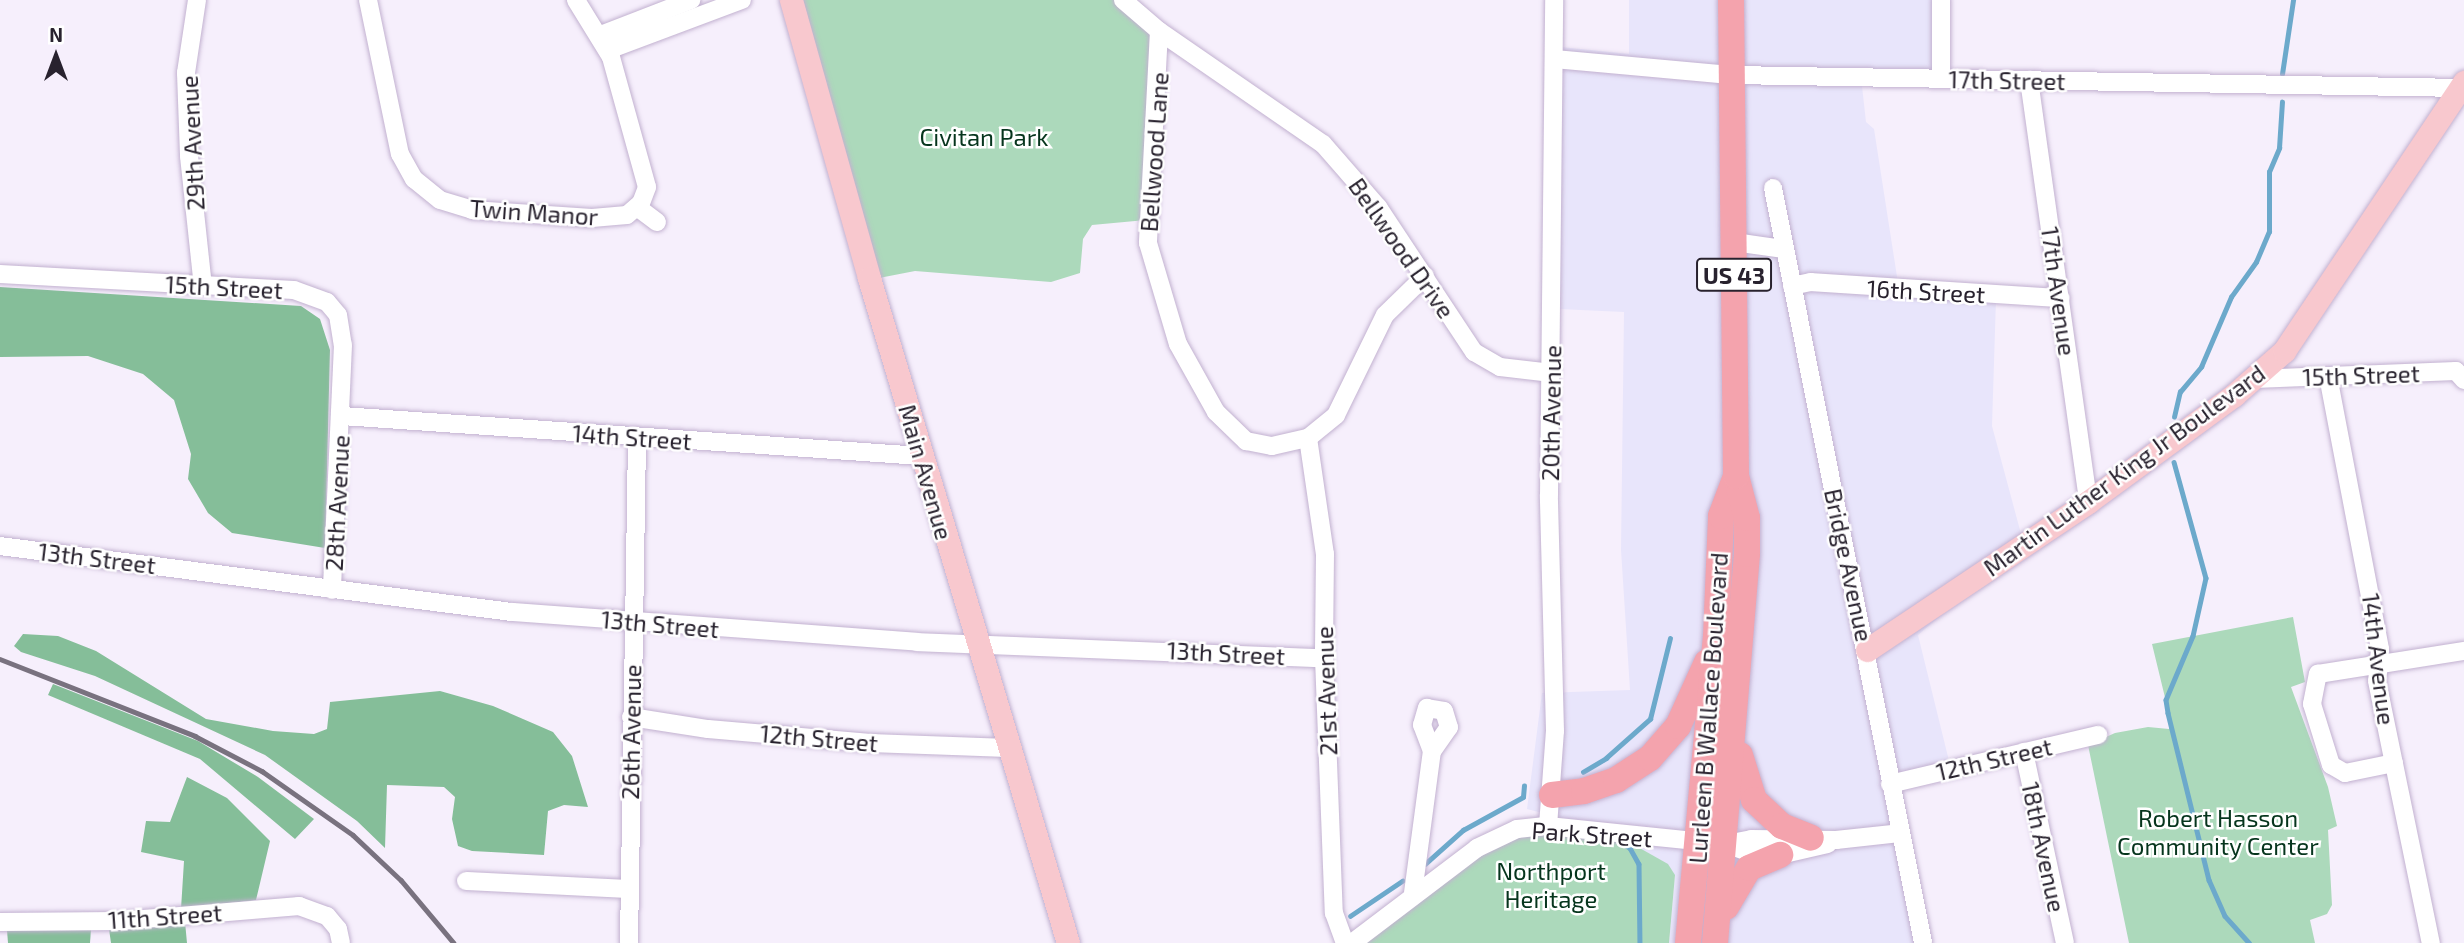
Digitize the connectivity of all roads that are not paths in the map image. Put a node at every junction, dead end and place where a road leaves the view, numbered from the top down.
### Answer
1 (197, 0) edge
2 (368, 0) edge
3 (576, 0) edge
4 (691, 0) edge
5 (742, 0) edge
6 (791, 0) edge
7 (1123, 0) edge
8 (1554, 0) edge
9 (1731, 0) edge
10 (1941, 0) edge
11 (1159, 31) junction
12 (605, 43) junction
13 (1555, 59) junction
14 (1732, 75) junction
15 (1941, 78) junction
16 (2029, 80) junction
17 (2462, 85) edge
18 (1773, 188) dead end
19 (637, 207) junction
20 (657, 222) dead end
21 (1734, 242) junction
22 (1783, 249) junction
23 (0, 274) edge
24 (1425, 276) junction
25 (203, 286) junction
26 (1792, 286) junction
27 (2060, 298) junction
28 (2461, 370) edge
29 (1552, 373) junction
30 (2328, 376) junction
31 (2254, 379) junction
32 (342, 416) junction
33 (637, 437) junction
34 (1308, 438) junction
35 (921, 456) junction
36 (1736, 476) junction
37 (2088, 502) junction
38 (0, 546) edge
39 (332, 590) junction
40 (634, 622) junction
41 (1716, 637) junction
42 (978, 644) junction
43 (1867, 650) junction
44 (2464, 651) edge
45 (1324, 658) junction
46 (2378, 664) junction
47 (631, 717) junction
48 (2098, 735) dead end
49 (1735, 737) junction
50 (1008, 748) junction
51 (1432, 751) dead end
52 (2024, 751) junction
53 (2394, 763) junction
54 (1890, 784) junction
55 (1552, 795) junction
56 (1548, 826) junction
57 (1900, 833) junction
58 (1824, 839) junction
59 (1699, 843) junction
60 (1727, 844) junction
61 (1780, 855) junction
62 (466, 881) dead end
63 (629, 889) junction
64 (1413, 892) junction
65 (0, 922) edge
66 (1715, 937) edge
67 (341, 943) edge
68 (629, 943) edge
69 (1068, 943) edge
70 (1346, 943) edge
71 (1352, 943) edge
72 (1688, 943) edge
73 (1923, 943) edge
74 (2065, 943) edge
75 (2431, 943) edge

1 - 25 street, 29th Avenue
2 - 19 street, Twin Manor
3 - 12 street
4 - 12 street
5 - 12 street
6 - 35 main road, Main Avenue
7 - 11 street, Bellwood Drive
8 - 13 street, 20th Avenue
9 - 14 highway, Lurleen B Wallace Boulevard / US 43
10 - 15 street
11 - 24 street, Bellwood Drive
11 - 34 street, Bellwood Lane
12 - 19 street
13 - 14 street, 17th Street
13 - 29 street, 20th Avenue
14 - 15 street, 17th Street
14 - 21 highway, Lurleen B Wallace Boulevard / US 43
15 - 16 street, 17th Street
16 - 17 street, 17th Street
16 - 27 street, 17th Avenue
17 - 31 main road, Martin Luther King Jr Boulevard
18 - 22 street, Bridge Avenue
19 - 20 street
21 - 22 street
21 - 36 highway, Lurleen B Wallace Boulevard / US 43
22 - 26 street, Bridge Avenue
23 - 25 street, 15th Street
24 - 29 street, Bellwood Drive
24 - 34 street, Bellwood Lane
25 - 32 street, 15th Street
26 - 27 street, 16th Street
26 - 43 street, Bridge Avenue
27 - 37 street, 17th Avenue
28 - 30 street, 15th Street
29 - 55 street, 20th Avenue
30 - 31 street, 15th Street
30 - 46 street, 14th Avenue
31 - 37 main road, Martin Luther King Jr Boulevard
32 - 33 street, 14th Street
32 - 39 street, 28th Avenue
33 - 35 street, 14th Street
33 - 40 street, 26th Avenue
34 - 45 street, 21st Avenue
35 - 42 main road, Main Avenue
36 - 41 highway, Lurleen B Wallace Boulevard / US 43
36 - 49 highway, Lurleen B Wallace Boulevard / US 43
37 - 43 main road, Martin Luther King Jr Boulevard
38 - 39 street, 13th Street
39 - 40 street, 13th Street
40 - 42 street, 13th Street
40 - 47 street, 26th Avenue
41 - 55 highway
41 - 59 highway, Lurleen B Wallace Boulevard / US 43
42 - 45 street, 13th Street
42 - 50 main road, Main Avenue
43 - 54 street, Bridge Avenue
44 - 46 street
45 - 70 street, 21st Avenue
46 - 53 street, 14th Avenue
46 - 53 street
47 - 50 street, 12th Street
47 - 63 street, 26th Avenue
48 - 52 street, 12th Street
49 - 58 highway
49 - 60 highway, Lurleen B Wallace Boulevard / US 43
50 - 69 main road, Main Avenue
51 - 64 street
52 - 54 street, 12th Street
52 - 74 street, 18th Avenue
53 - 75 street, 14th Avenue
54 - 57 street, Bridge Avenue
55 - 56 street, 20th Avenue
56 - 59 street, Park Street
56 - 64 street, Park Street
57 - 58 street
57 - 73 street, Bridge Avenue
58 - 60 street
58 - 61 street
59 - 60 street
59 - 72 highway, Lurleen B Wallace Boulevard / US 43
60 - 61 street
60 - 66 highway, Lurleen B Wallace Boulevard / US 43
61 - 66 highway
62 - 63 street
63 - 68 street, 26th Avenue
64 - 71 street, Park Street
65 - 67 street, 11th Street

